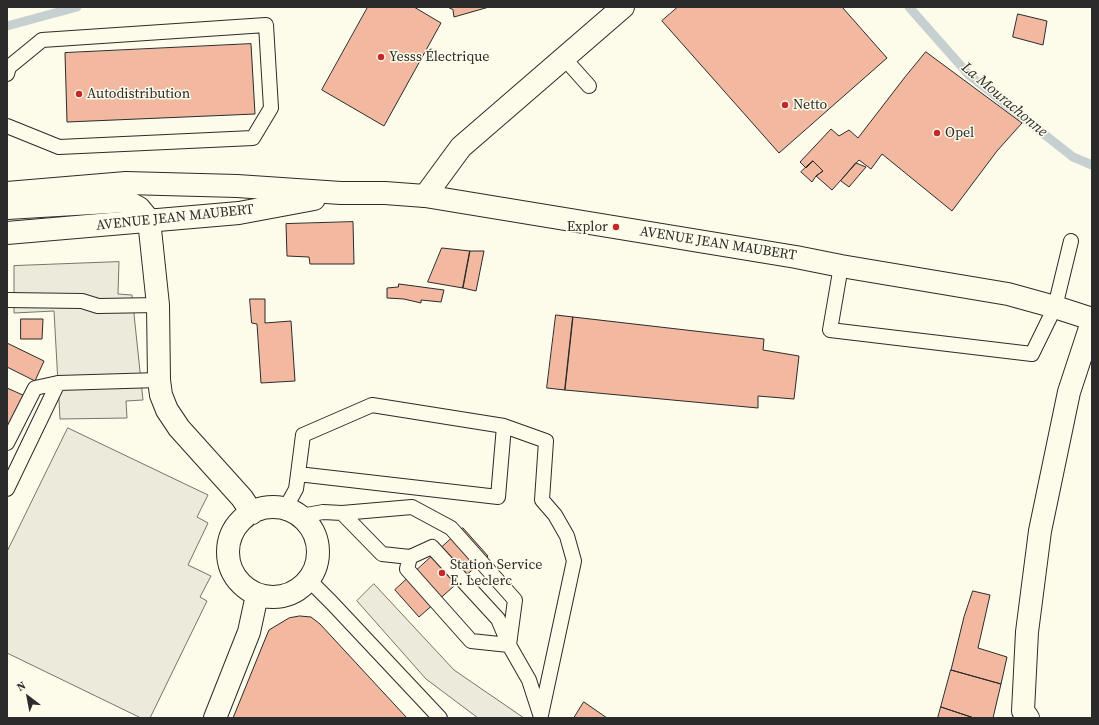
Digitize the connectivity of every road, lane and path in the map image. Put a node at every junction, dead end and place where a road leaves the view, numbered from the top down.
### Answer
1 (623, 7) edge
2 (564, 58) junction
3 (7, 74) edge
4 (589, 86) dead end
5 (7, 126) edge
6 (7, 193) edge
7 (341, 193) junction
8 (425, 196) junction
9 (7, 208) edge
10 (148, 220) junction
11 (7, 233) edge
12 (1071, 242) dead end
13 (841, 266) junction
14 (10, 300) edge
15 (158, 305) junction
16 (1055, 307) junction
17 (1092, 319) edge
18 (1092, 322) edge
19 (159, 380) junction
20 (58, 383) junction
21 (504, 426) junction
22 (7, 443) edge
23 (298, 474) junction
24 (7, 489) edge
25 (252, 513) junction
26 (293, 513) junction
27 (342, 514) junction
28 (410, 557) junction
29 (309, 580) junction
30 (257, 595) junction
31 (509, 645) junction
32 (540, 716) edge
33 (215, 718) edge
34 (440, 718) edge
35 (1028, 718) edge

1 - 2 street
2 - 4 lane
2 - 8 street
3 - 5 lane
6 - 7 street, AVENUE JEAN MAUBERT
7 - 8 street, AVENUE JEAN MAUBERT
7 - 10 street, AVENUE JEAN MAUBERT
8 - 13 street, AVENUE JEAN MAUBERT
9 - 10 street
10 - 11 street, AVENUE JEAN MAUBERT
10 - 15 street
12 - 16 lane
13 - 16 street, AVENUE JEAN MAUBERT
13 - 16 lane
14 - 15 lane
15 - 19 street
16 - 17 street, AVENUE JEAN MAUBERT
18 - 35 street
19 - 20 lane
19 - 25 street
20 - 22 lane
20 - 24 lane
21 - 23 lane
21 - 23 lane
21 - 32 lane
23 - 26 lane
25 - 26 street
25 - 30 street
26 - 27 lane
26 - 29 street
27 - 28 lane
27 - 31 lane
28 - 31 lane
28 - 31 lane
29 - 30 street
29 - 34 lane
30 - 33 street
31 - 32 lane

